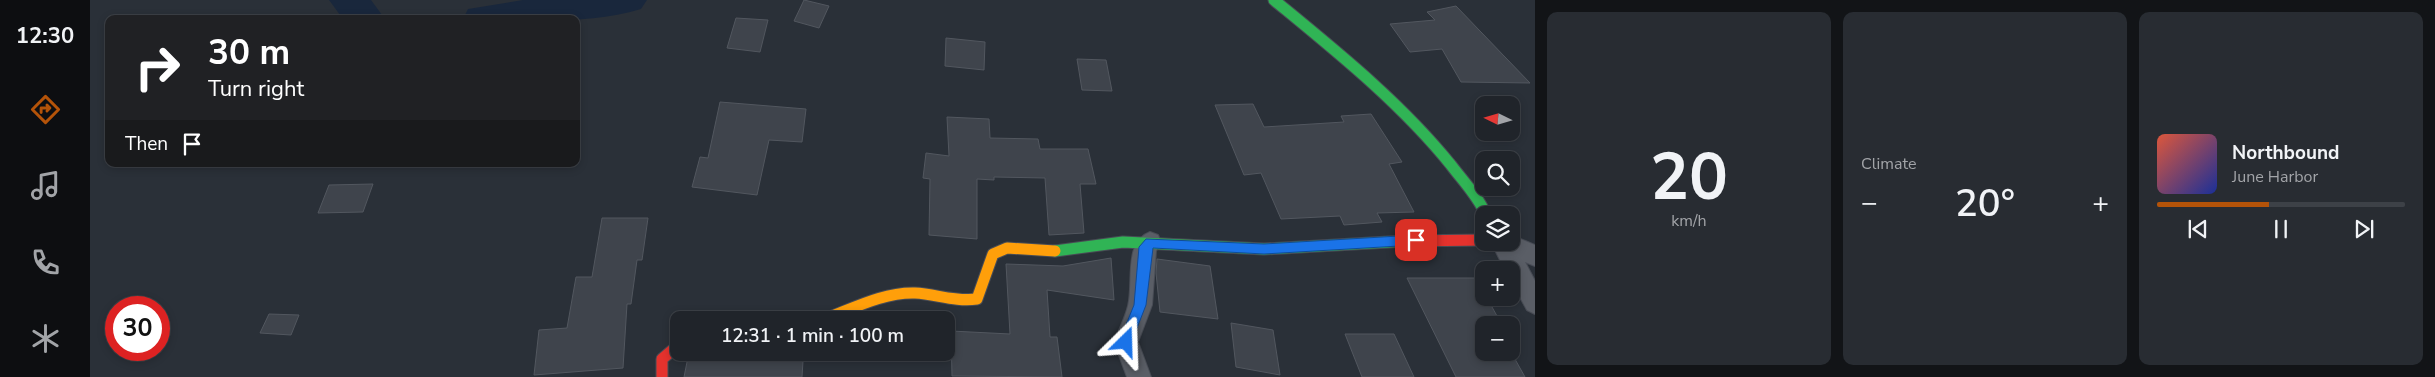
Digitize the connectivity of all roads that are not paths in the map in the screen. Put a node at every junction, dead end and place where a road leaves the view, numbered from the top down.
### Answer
1 (1274, 0) edge
2 (1480, 206) edge
3 (1475, 240) edge
4 (1150, 242) junction
5 (1520, 249) edge
6 (1508, 251) edge
7 (1535, 256) edge
8 (1535, 303) edge
9 (846, 311) edge
10 (670, 352) edge
11 (662, 377) edge
12 (1139, 377) edge

1 - 2 street
3 - 4 street
4 - 9 street
4 - 12 street
5 - 7 street
6 - 8 street
10 - 11 street

